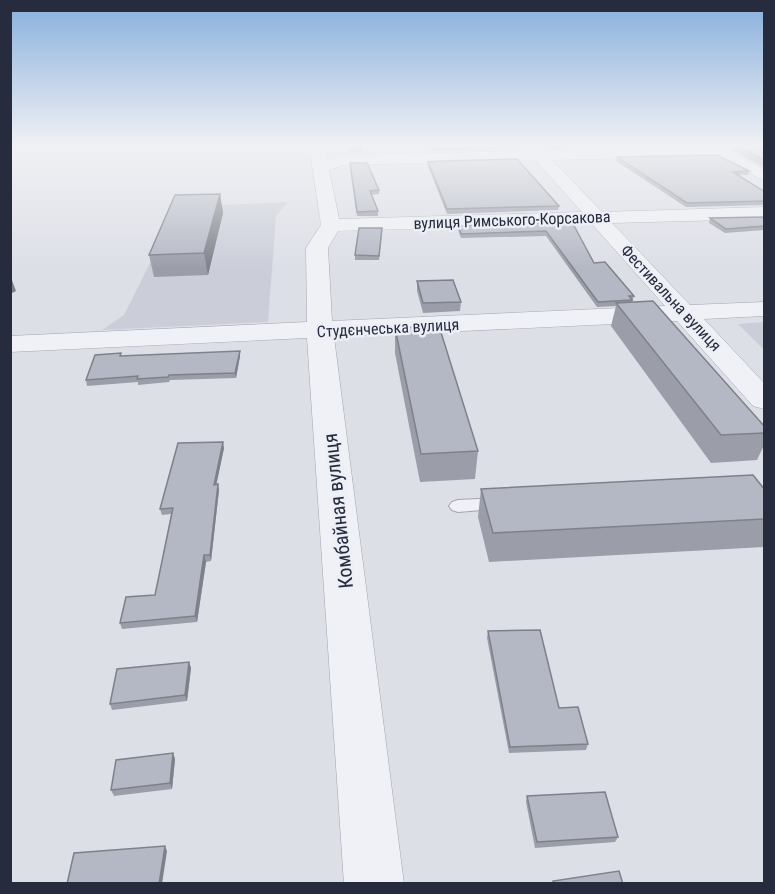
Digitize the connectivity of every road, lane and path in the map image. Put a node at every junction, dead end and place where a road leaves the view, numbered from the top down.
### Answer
1 (323, 186) edge
2 (567, 186) edge
3 (765, 213) edge
4 (595, 217) junction
5 (331, 225) junction
6 (765, 309) edge
7 (685, 313) junction
8 (320, 331) junction
9 (10, 344) edge
10 (765, 400) edge
11 (517, 503) edge
12 (458, 506) dead end
13 (374, 884) edge

1 - 5 street
2 - 4 street, Фестивальна вулиця
3 - 4 street, вулиця Римського-Корсакова
4 - 5 street, вулиця Римського-Корсакова
4 - 7 street, Фестивальна вулиця
5 - 8 street, Комбайная вулиця
6 - 7 street, Студєнчеська вулиця
7 - 8 street, Студєнчеська вулиця
7 - 10 street, Фестивальна вулиця
8 - 9 street, Студєнчеська вулиця
8 - 13 street, Комбайная вулиця
11 - 12 lane

